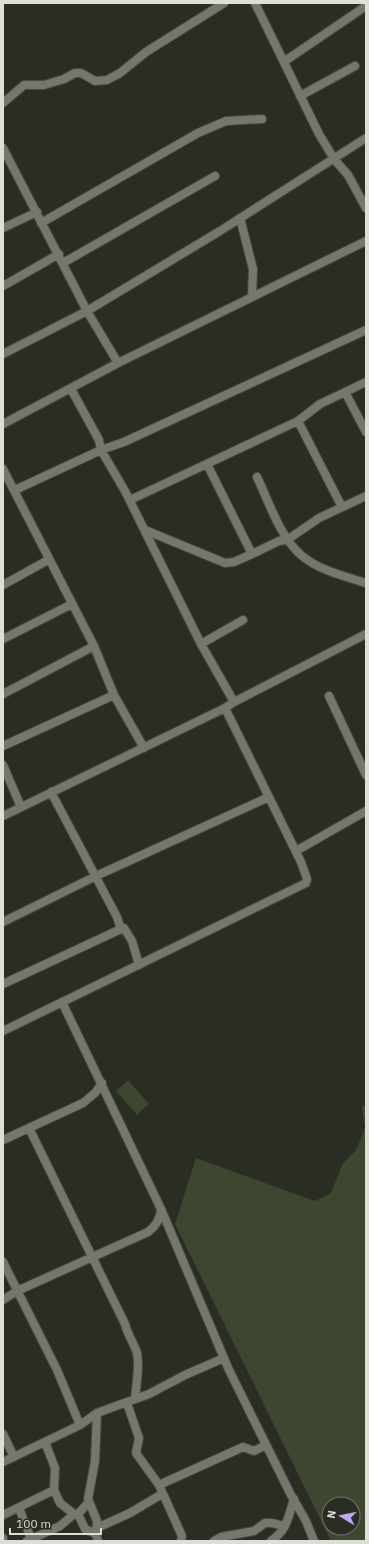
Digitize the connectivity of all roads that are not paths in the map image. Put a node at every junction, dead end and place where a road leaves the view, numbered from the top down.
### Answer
1 (224, 3) edge
2 (255, 3) edge
3 (366, 6) edge
4 (285, 61) junction
5 (355, 66) dead end
6 (300, 96) junction
7 (3, 103) edge
8 (262, 120) dead end
9 (366, 138) edge
10 (3, 148) edge
11 (5, 159) edge
12 (334, 159) junction
13 (215, 176) dead end
14 (366, 208) edge
15 (37, 212) junction
16 (240, 218) junction
17 (41, 222) junction
18 (3, 228) edge
19 (366, 241) edge
20 (58, 254) junction
21 (64, 263) junction
22 (3, 286) edge
23 (252, 297) junction
24 (87, 311) junction
25 (366, 330) edge
26 (3, 354) edge
27 (118, 362) junction
28 (366, 382) edge
29 (71, 389) junction
30 (345, 392) junction
31 (298, 421) junction
32 (3, 424) edge
33 (366, 432) edge
34 (101, 450) junction
35 (207, 464) junction
36 (3, 470) edge
37 (257, 477) dead end
38 (15, 490) junction
39 (366, 496) edge
40 (130, 500) junction
41 (342, 507) junction
42 (144, 530) junction
43 (287, 540) junction
44 (252, 554) junction
45 (48, 560) junction
46 (366, 583) edge
47 (3, 584) edge
48 (72, 604) junction
49 (243, 620) dead end
50 (366, 634) edge
51 (3, 640) edge
52 (202, 644) junction
53 (94, 646) junction
54 (3, 694) edge
55 (114, 695) junction
56 (328, 696) dead end
57 (234, 702) junction
58 (225, 708) junction
59 (3, 746) edge
60 (144, 748) junction
61 (3, 765) edge
62 (366, 775) edge
63 (51, 792) junction
64 (269, 797) junction
65 (21, 807) junction
66 (366, 811) edge
67 (3, 816) edge
68 (296, 850) junction
69 (96, 876) junction
70 (3, 922) edge
71 (121, 929) junction
72 (139, 965) junction
73 (3, 984) edge
74 (62, 1002) junction
75 (3, 1031) edge
76 (102, 1083) junction
77 (29, 1128) junction
78 (3, 1140) edge
79 (161, 1209) junction
80 (93, 1258) junction
81 (3, 1262) edge
82 (17, 1292) junction
83 (3, 1300) edge
84 (224, 1358) junction
85 (135, 1399) junction
86 (127, 1403) junction
87 (97, 1413) junction
88 (80, 1425) junction
89 (3, 1434) edge
90 (45, 1442) junction
91 (266, 1445) junction
92 (14, 1457) junction
93 (3, 1462) edge
94 (159, 1485) junction
95 (54, 1490) junction
96 (162, 1494) junction
97 (294, 1500) junction
98 (88, 1503) junction
99 (19, 1508) junction
100 (76, 1514) junction
101 (3, 1515) edge
102 (284, 1526) junction
103 (97, 1534) edge
104 (30, 1540) edge
105 (182, 1541) edge
106 (214, 1541) edge
107 (271, 1541) edge
108 (314, 1541) edge

1 - 7 street
2 - 4 street
3 - 4 street
4 - 6 street
5 - 6 street
6 - 12 street
8 - 17 street
9 - 12 street
10 - 11 street
11 - 15 street
12 - 14 street
12 - 16 street
13 - 21 street
15 - 17 street
15 - 18 street
16 - 23 street
16 - 24 street
17 - 20 street
19 - 23 street
20 - 21 street
20 - 22 street
21 - 24 street
23 - 27 street
24 - 26 street
24 - 27 street
25 - 34 street
27 - 29 street
28 - 30 street
29 - 32 street
29 - 34 street
30 - 31 street
30 - 33 street
31 - 35 street
31 - 41 street
34 - 38 street
34 - 40 street
35 - 40 street
35 - 44 street
36 - 38 street
37 - 43 street
38 - 45 street
39 - 41 street
40 - 42 street
41 - 43 street
42 - 44 street
42 - 52 street
43 - 44 street
43 - 46 street
45 - 47 street
45 - 48 street
48 - 51 street
48 - 53 street
49 - 52 street
50 - 57 street
52 - 57 street
53 - 54 street
53 - 55 street
55 - 59 street
55 - 60 street
56 - 62 street
57 - 58 street
58 - 60 street
58 - 64 street
60 - 63 street
61 - 65 street
63 - 65 street
63 - 69 street
64 - 68 street
64 - 69 street
65 - 67 street
66 - 68 street
68 - 72 street
69 - 70 street
69 - 71 street
71 - 72 street
71 - 73 street
72 - 74 street
74 - 75 street
74 - 76 street
76 - 77 street
76 - 79 street
77 - 78 street
77 - 80 street
79 - 80 street
79 - 84 street
80 - 82 street
80 - 85 street
81 - 82 street
82 - 83 street
82 - 88 street
84 - 85 street
84 - 91 street
85 - 86 street
86 - 87 street
86 - 94 street
87 - 88 street
87 - 98 street
88 - 90 street
89 - 92 street
90 - 92 street
90 - 95 street
91 - 94 street
91 - 97 street
92 - 93 street
94 - 96 street
95 - 99 street
95 - 100 street
96 - 103 street
96 - 105 street
97 - 102 street
97 - 108 street
98 - 100 street
98 - 103 street
99 - 101 street
99 - 104 street
100 - 103 street
100 - 104 street
102 - 106 street
102 - 107 street

